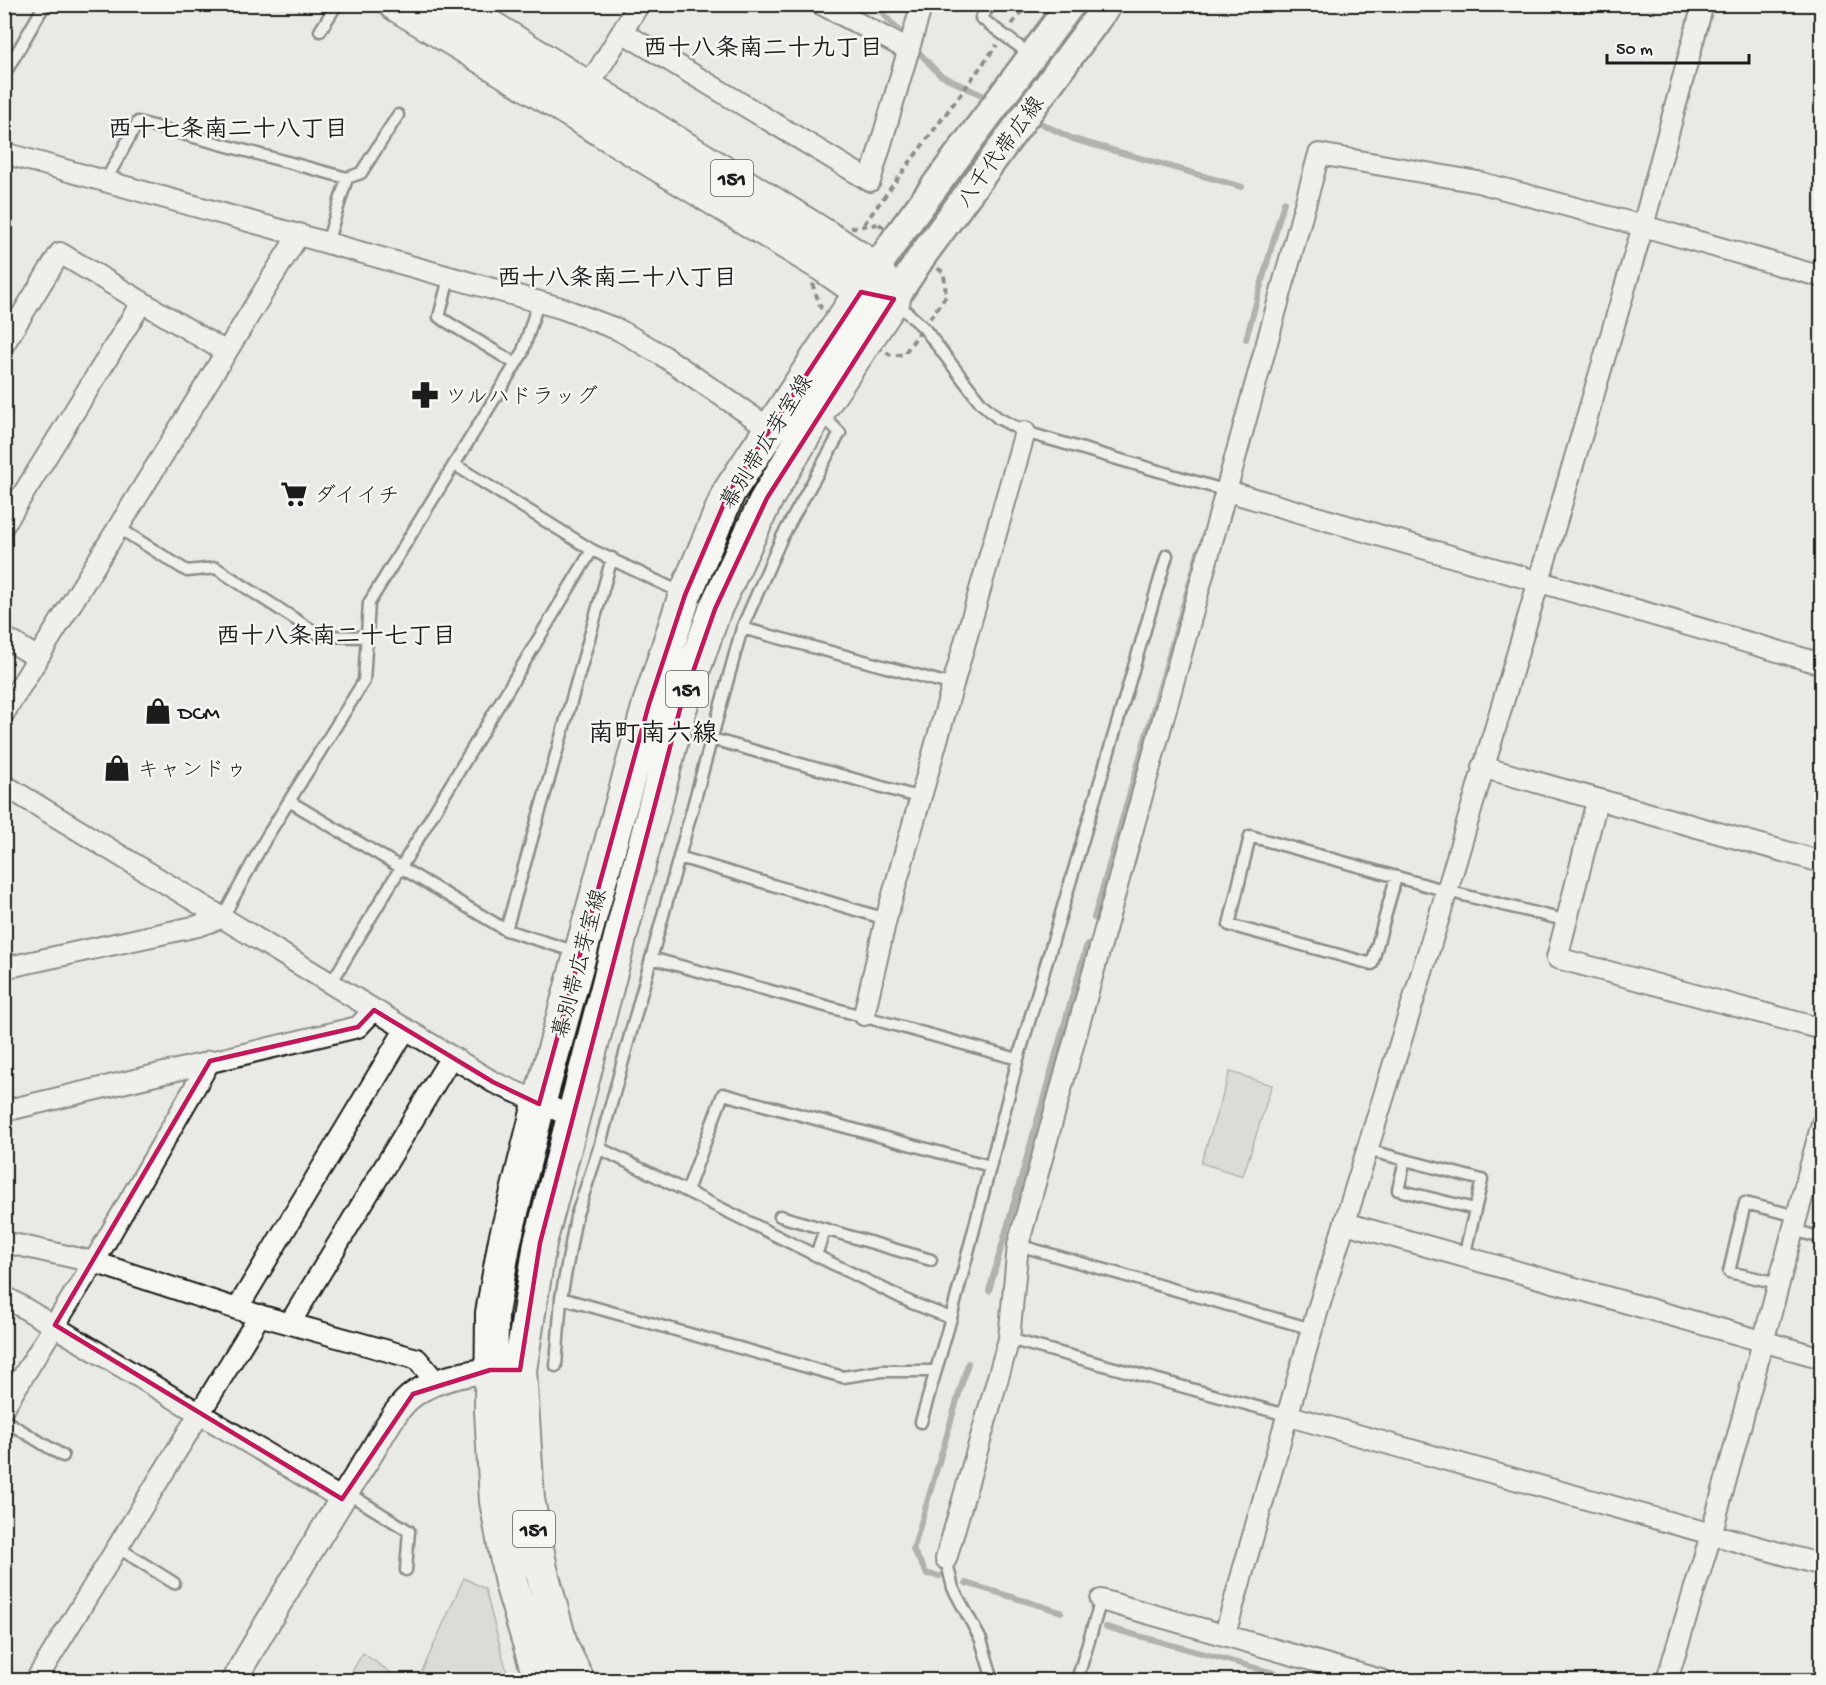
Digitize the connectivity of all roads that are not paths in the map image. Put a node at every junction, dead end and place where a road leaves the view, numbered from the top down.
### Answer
1 (45, 4) edge
2 (337, 4) edge
3 (395, 4) edge
4 (639, 4) edge
5 (820, 4) edge
6 (922, 4) edge
7 (991, 4) edge
8 (1071, 4) edge
9 (1108, 4) edge
10 (1703, 4) edge
11 (471, 9) edge
12 (320, 31) dead end
13 (622, 32) junction
14 (909, 50) junction
15 (1032, 56) junction
16 (4, 75) edge
17 (581, 99) junction
18 (398, 116) dead end
19 (4, 153) edge
20 (347, 178) junction
21 (106, 180) junction
22 (1643, 226) junction
23 (299, 234) junction
24 (327, 243) junction
25 (1821, 277) edge
26 (449, 278) junction
27 (868, 281) junction
28 (894, 299) junction
29 (142, 302) junction
30 (538, 303) junction
31 (4, 344) edge
32 (226, 352) junction
33 (516, 364) junction
34 (818, 412) junction
35 (769, 428) junction
36 (1025, 432) junction
37 (454, 465) junction
38 (1227, 491) junction
39 (4, 525) edge
40 (118, 528) junction
41 (592, 550) junction
42 (1167, 555) dead end
43 (612, 558) junction
44 (1538, 584) junction
45 (700, 602) junction
46 (742, 628) junction
47 (4, 637) edge
48 (367, 637) junction
49 (38, 658) junction
50 (1821, 664) edge
51 (953, 685) junction
52 (4, 713) edge
53 (712, 739) junction
54 (1482, 767) junction
55 (4, 785) edge
56 (921, 798) junction
57 (289, 801) junction
58 (1597, 801) junction
59 (679, 857) junction
60 (1821, 862) edge
61 (400, 869) junction
62 (1396, 877) junction
63 (1447, 891) junction
64 (223, 917) junction
65 (886, 919) junction
66 (1568, 921) junction
67 (506, 930) junction
68 (581, 953) junction
69 (651, 958) junction
70 (4, 968) edge
71 (330, 986) junction
72 (374, 1010) junction
73 (864, 1015) junction
74 (1821, 1029) edge
75 (405, 1030) junction
76 (452, 1057) junction
77 (1018, 1059) junction
78 (210, 1061) junction
79 (539, 1104) junction
80 (4, 1111) edge
81 (575, 1118) junction
82 (1821, 1123) edge
83 (600, 1148) junction
84 (1368, 1150) junction
85 (1405, 1160) junction
86 (990, 1166) junction
87 (687, 1191) junction
88 (1475, 1209) junction
89 (780, 1216) dead end
90 (1345, 1223) junction
91 (1795, 1223) junction
92 (825, 1229) junction
93 (1821, 1238) edge
94 (4, 1242) edge
95 (1018, 1245) junction
96 (816, 1255) junction
97 (1464, 1257) junction
98 (931, 1260) dead end
99 (94, 1262) junction
100 (1778, 1283) junction
101 (4, 1296) edge
102 (561, 1298) junction
103 (237, 1309) junction
104 (260, 1314) junction
105 (951, 1318) junction
106 (290, 1323) junction
107 (55, 1325) junction
108 (1312, 1329) junction
109 (1009, 1339) junction
110 (1763, 1341) junction
111 (1821, 1358) edge
112 (556, 1366) dead end
113 (505, 1370) junction
114 (936, 1371) junction
115 (437, 1383) junction
116 (4, 1407) edge
117 (199, 1412) junction
118 (1286, 1415) junction
119 (4, 1420) edge
120 (921, 1422) dead end
121 (63, 1456) dead end
122 (344, 1496) junction
123 (1711, 1535) junction
124 (117, 1547) junction
125 (946, 1559) joint
126 (1821, 1565) edge
127 (406, 1570) dead end
128 (174, 1583) dead end
129 (1101, 1600) joint
130 (1225, 1634) junction
131 (36, 1680) edge
132 (234, 1680) edge
133 (543, 1680) edge
134 (578, 1680) edge
135 (993, 1680) edge
136 (1077, 1680) edge
137 (1381, 1680) edge
138 (1667, 1680) edge

1 - 16 lane
2 - 12 lane
3 - 17 main road, 151
4 - 13 street
5 - 14 street
6 - 14 street
7 - 15 lane
8 - 15 main road, 八千代帯広線
9 - 28 main road, 八千代帯広線
10 - 22 street
11 - 17 main road, 151
13 - 14 street
13 - 17 street
15 - 27 main road, 八千代帯広線
17 - 27 main road, 151
18 - 20 lane
19 - 21 street
20 - 21 lane
20 - 24 lane
21 - 23 street
22 - 25 street
22 - 38 street
22 - 44 street
23 - 24 street
23 - 32 street
24 - 26 street
26 - 30 street
26 - 33 lane
27 - 28 main road, 151
27 - 35 main road, 幕別帯広芽室線 / 151
28 - 34 main road, 幕別帯広芽室線 / 151
28 - 36 lane
29 - 31 street
29 - 32 street
29 - 39 street
30 - 33 lane
30 - 35 street
32 - 40 street
33 - 37 lane
34 - 45 main road, 幕別帯広芽室線 / 151
34 - 46 lane
35 - 45 main road, 幕別帯広芽室線 / 151
36 - 38 lane
36 - 51 street
37 - 41 lane
37 - 48 lane
38 - 44 street
38 - 95 street
40 - 48 lane
40 - 49 street
41 - 43 lane
41 - 61 lane
42 - 77 lane
43 - 45 lane
43 - 67 lane
44 - 50 street
44 - 54 street
45 - 68 main road, 幕別帯広芽室線 / 151
45 - 81 main road, 幕別帯広芽室線 / 151
46 - 51 lane
46 - 53 lane
47 - 49 street
48 - 57 lane
49 - 52 street
51 - 56 street
53 - 56 lane
53 - 59 lane
54 - 58 street
54 - 63 street
55 - 64 street
56 - 65 street
57 - 61 lane
57 - 64 lane
58 - 60 street
58 - 66 street
59 - 65 lane
59 - 69 lane
61 - 67 lane
61 - 71 lane
62 - 62 lane
62 - 63 lane
63 - 66 lane
63 - 84 street
64 - 70 street
64 - 71 street
65 - 73 street
66 - 74 street
67 - 68 lane
68 - 79 main road, 幕別帯広芽室線 / 151
69 - 73 lane
69 - 83 lane
71 - 72 street
72 - 75 street
72 - 78 street
73 - 77 lane
75 - 76 street
75 - 103 street
76 - 79 street
76 - 106 street
77 - 86 lane
78 - 80 street
78 - 99 street
79 - 81 street
79 - 113 main road, 幕別帯広芽室線 / 151
81 - 113 main road, 幕別帯広芽室線 / 151
82 - 91 street
83 - 87 lane
83 - 102 lane
84 - 85 lane
84 - 90 street
85 - 88 lane
85 - 88 lane
86 - 87 lane
86 - 105 lane
87 - 96 lane
88 - 97 lane
89 - 92 lane
90 - 97 street
90 - 108 street
91 - 93 lane
91 - 100 street
91 - 100 lane
92 - 96 lane
92 - 98 lane
94 - 99 street
95 - 108 lane
95 - 109 street
96 - 105 lane
97 - 110 street
99 - 103 street
99 - 107 street
100 - 110 street
101 - 107 street
102 - 112 lane
102 - 114 lane
103 - 104 street
104 - 106 street
104 - 117 street
105 - 114 lane
106 - 115 street
107 - 116 street
107 - 117 street
108 - 118 street
109 - 118 lane
109 - 125 street
110 - 111 street
110 - 123 street
113 - 115 street
113 - 133 main road, 幕別帯広芽室線 / 151
113 - 134 main road, 幕別帯広芽室線 / 151
114 - 120 lane
115 - 122 street
117 - 122 street
117 - 124 street
118 - 123 street
118 - 130 street
119 - 121 lane
122 - 127 lane
122 - 132 street
123 - 126 street
123 - 138 street
124 - 128 lane
124 - 131 street
125 - 135 lane
129 - 130 street
129 - 136 lane
130 - 137 street

